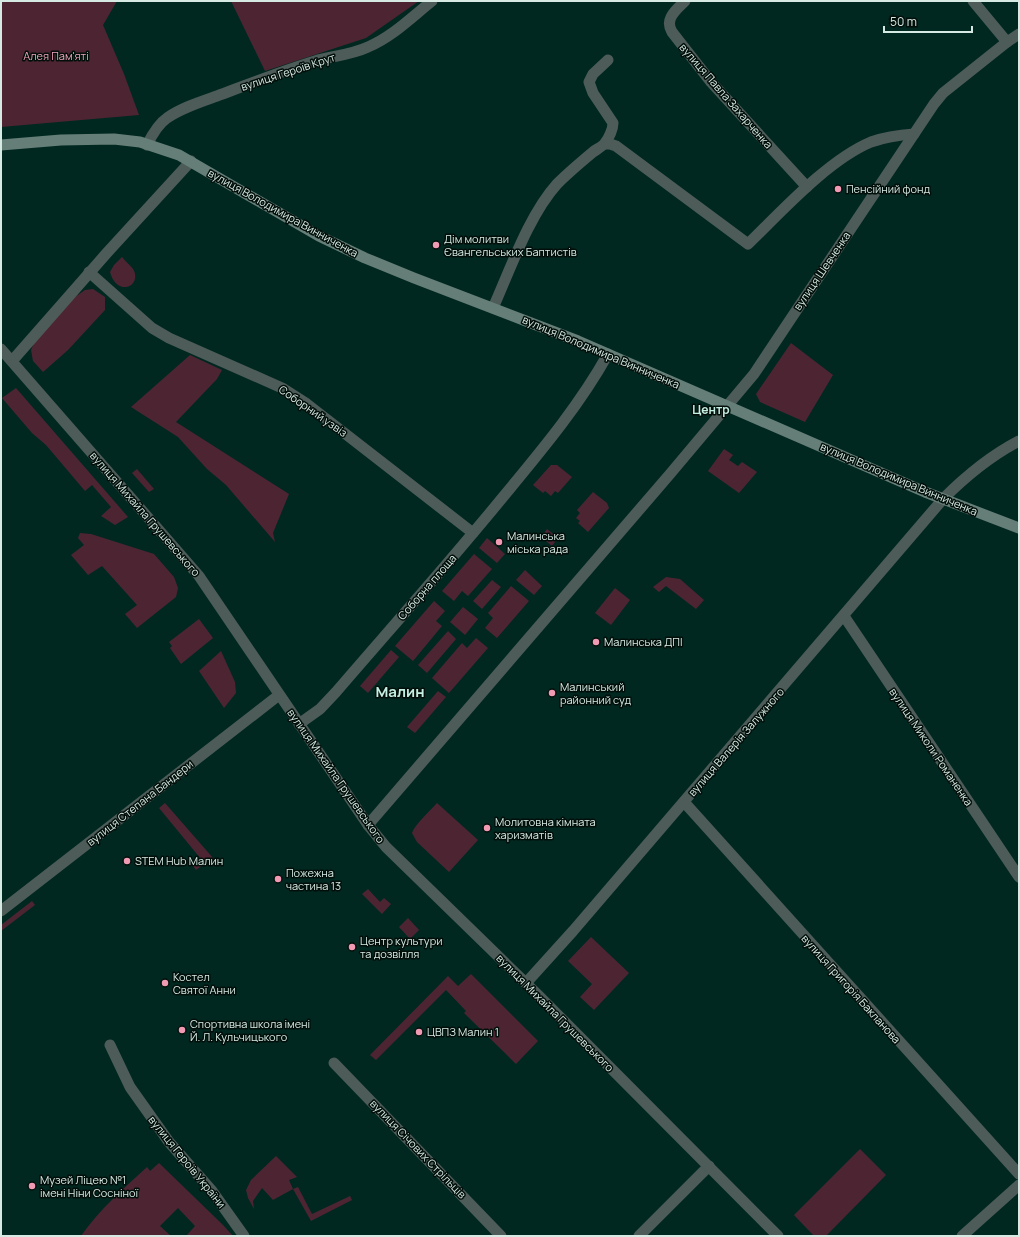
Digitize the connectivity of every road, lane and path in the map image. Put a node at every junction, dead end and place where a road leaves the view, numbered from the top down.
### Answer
1 (432, 1) edge
2 (685, 1) edge
3 (973, 1) edge
4 (1019, 34) edge
5 (1007, 42) junction
6 (608, 60) dead end
7 (914, 134) junction
8 (605, 144) junction
9 (1, 145) edge
10 (147, 145) junction
11 (191, 161) junction
12 (807, 187) junction
13 (89, 272) junction
14 (493, 308) junction
15 (1, 349) edge
16 (608, 354) junction
17 (12, 361) junction
18 (728, 406) junction
19 (1019, 441) edge
20 (943, 499) junction
21 (1019, 528) edge
22 (473, 533) junction
23 (844, 616) junction
24 (279, 695) junction
25 (299, 724) junction
26 (684, 802) junction
27 (368, 825) junction
28 (1019, 877) edge
29 (1, 911) edge
30 (526, 983) junction
31 (110, 1045) dead end
32 (334, 1063) dead end
33 (709, 1166) junction
34 (1019, 1174) edge
35 (1019, 1185) edge
36 (244, 1236) edge
37 (501, 1236) edge
38 (639, 1236) edge
39 (778, 1236) edge
40 (962, 1236) edge

1 - 10 street, вулиця Героїв Крут
2 - 12 street, вулиця Павла Захарченка
3 - 5 street
4 - 5 street, вулиця Шевченка
5 - 7 street, вулиця Шевченка
6 - 8 street
7 - 12 street
7 - 18 street, вулиця Шевченка
8 - 12 street
8 - 14 street
9 - 10 main road, вулиця Володимира Винниченка
10 - 11 main road, вулиця Володимира Винниченка
11 - 13 street
11 - 14 main road, вулиця Володимира Винниченка
13 - 17 street
13 - 22 street, Соборний узвіз
14 - 16 main road, вулиця Володимира Винниченка
15 - 17 street, вулиця Михайла Грушевського
16 - 18 main road, вулиця Володимира Винниченка
16 - 22 street, Соборна площа
17 - 24 street, вулиця Михайла Грушевського
18 - 20 main road, вулиця Володимира Винниченка
18 - 27 street, вулиця Шевченка
19 - 20 street, вулиця Валерія Залужного
20 - 21 main road, вулиця Володимира Винниченка
20 - 23 street, вулиця Валерія Залужного
22 - 25 street, Соборна площа
23 - 26 street, вулиця Валерія Залужного
23 - 28 street, вулиця Миколи Романенка
24 - 25 street, вулиця Михайла Грушевського
24 - 29 street, вулиця Степана Бандери
25 - 27 street, вулиця Михайла Грушевського
26 - 30 street, вулиця Валерія Залужного
26 - 34 street, вулиця Григорія Бакланова
27 - 30 street, вулиця Михайла Грушевського
30 - 33 street, вулиця Михайла Грушевського
31 - 36 street, вулиця Героїв України
32 - 37 street, вулиця Січових Стрільців
33 - 38 street
33 - 39 street, вулиця Михайла Грушевського
35 - 40 street

